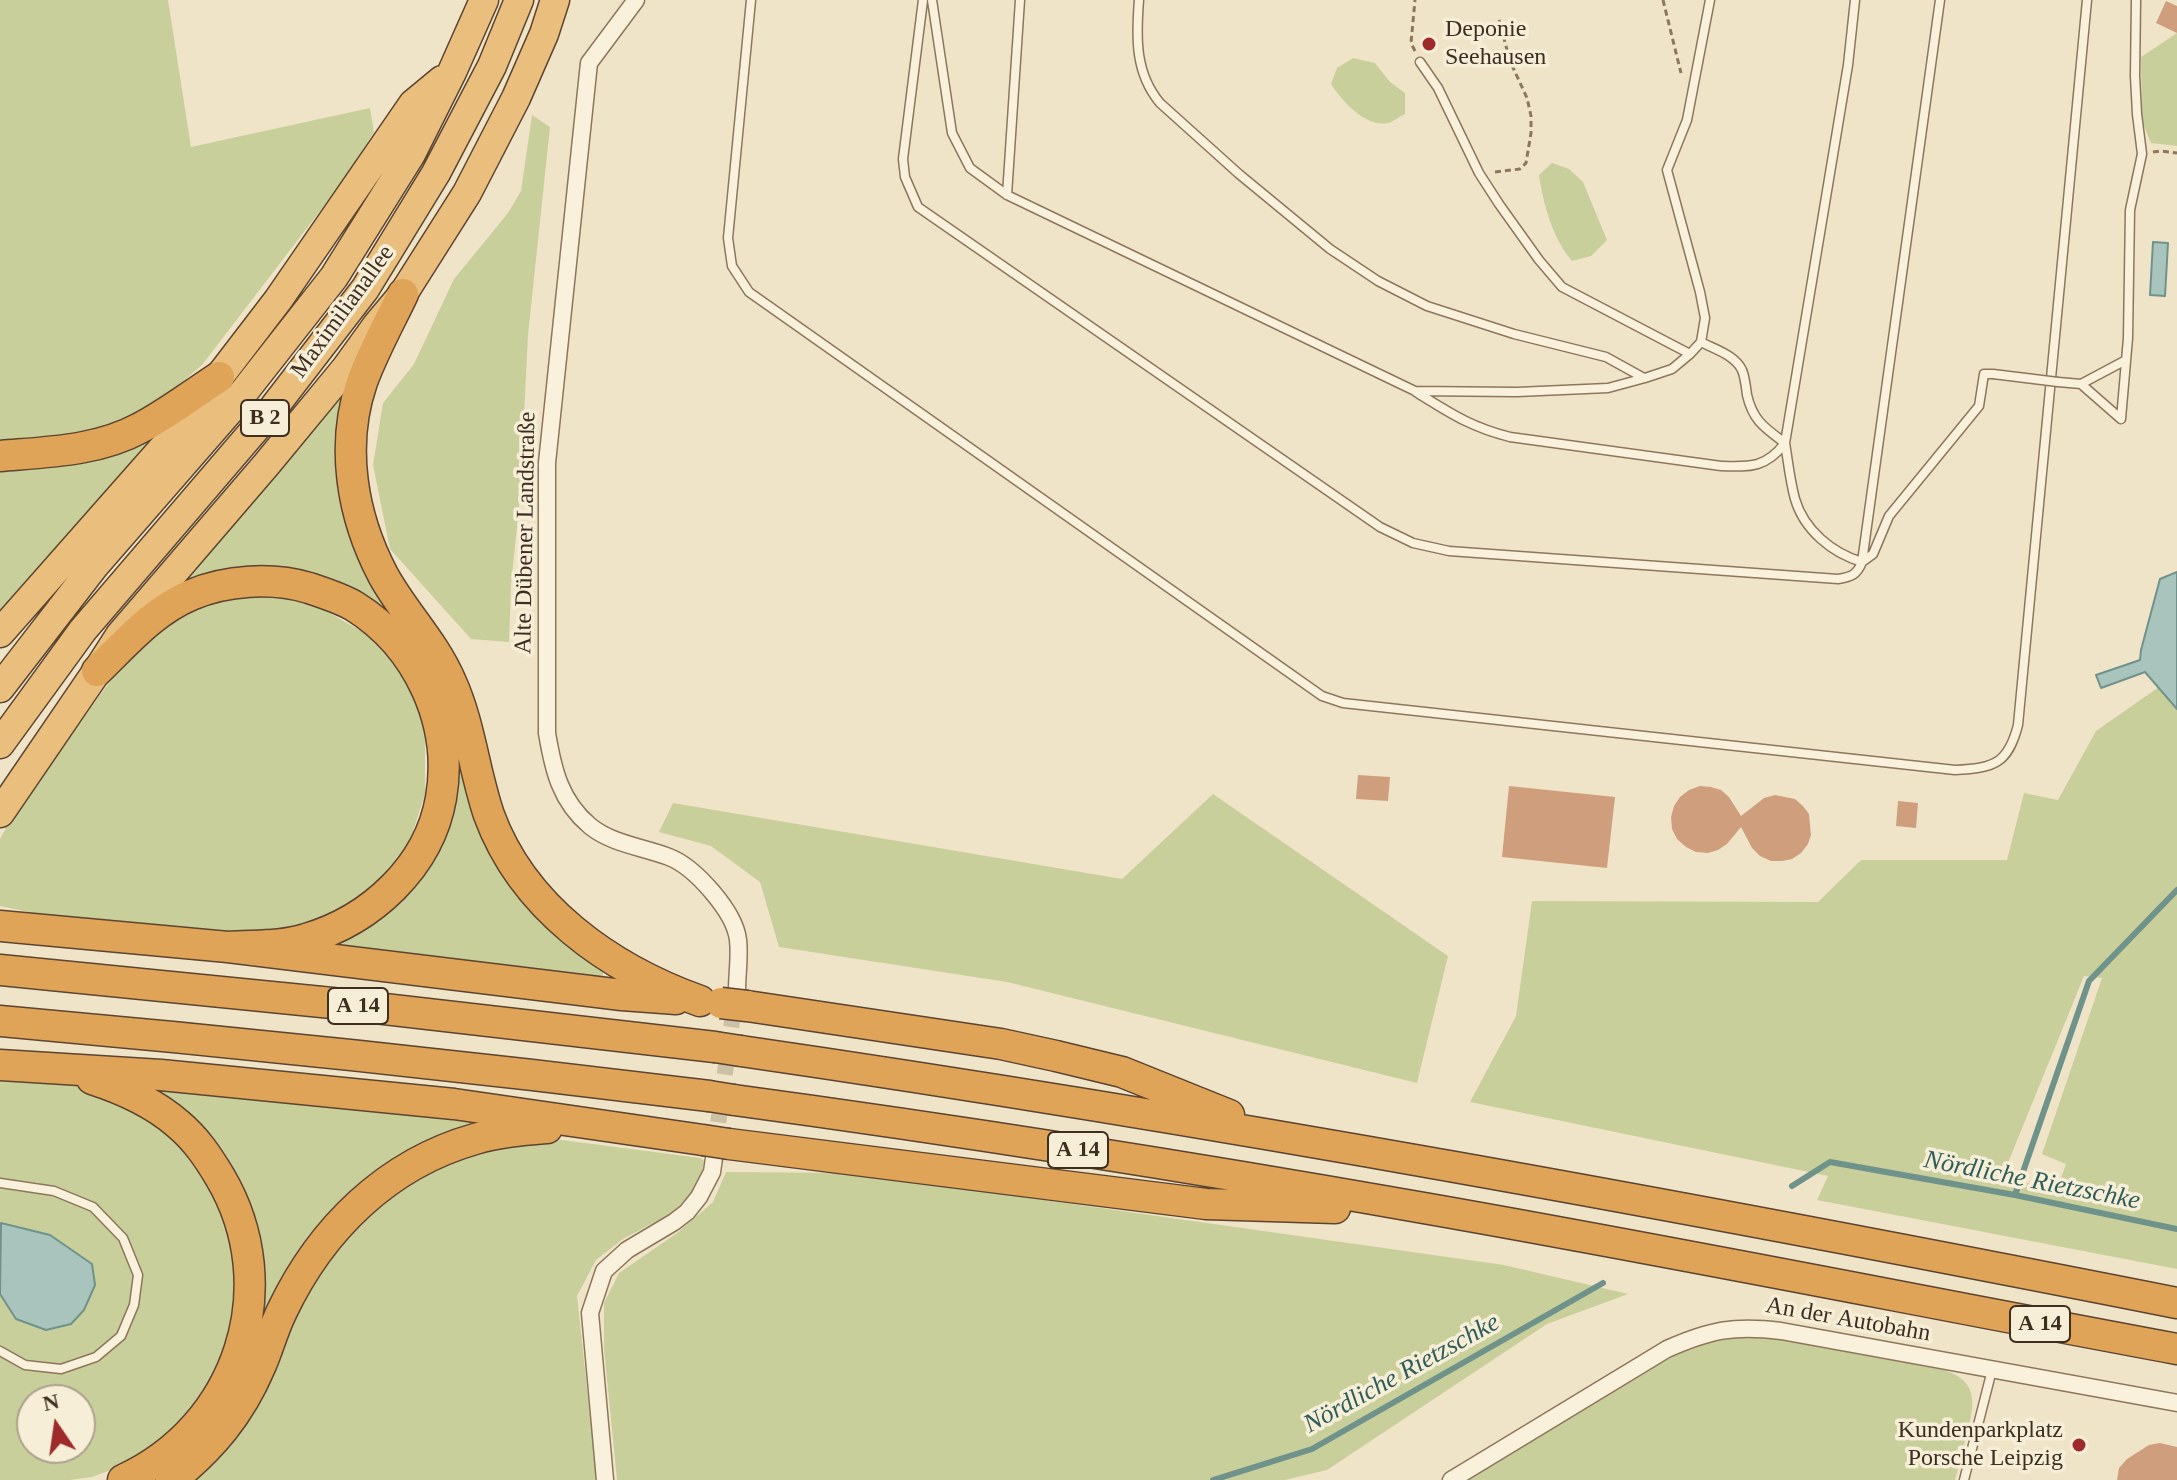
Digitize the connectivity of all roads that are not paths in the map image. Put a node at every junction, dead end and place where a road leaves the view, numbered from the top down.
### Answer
1 (484, 0) edge
2 (519, 0) edge
3 (555, 0) edge
4 (636, 0) edge
5 (751, 0) edge
6 (923, 0) edge
7 (932, 0) edge
8 (1020, 0) edge
9 (1139, 0) edge
10 (1710, 0) edge
11 (1855, 0) edge
12 (1940, 0) edge
13 (2087, 0) edge
14 (2136, 0) edge
15 (1420, 62) road end
16 (452, 72) junction
17 (1007, 195) junction
18 (403, 294) junction
19 (1701, 342) junction
20 (1690, 354) junction
21 (2126, 360) junction
22 (219, 377) junction
23 (1645, 378) junction
24 (2081, 384) junction
25 (1415, 391) junction
26 (1785, 443) junction
27 (0, 456) edge
28 (1862, 562) junction
29 (0, 633) edge
30 (97, 671) junction
31 (0, 688) edge
32 (0, 744) edge
33 (0, 813) edge
34 (0, 926) edge
35 (228, 947) junction
36 (0, 970) edge
37 (726, 1000) junction
38 (0, 1021) edge
39 (0, 1065) edge
40 (64, 1070) junction
41 (599, 1126) junction
42 (1279, 1135) junction
43 (715, 1147) junction
44 (0, 1183) edge
45 (1421, 1207) junction
46 (2177, 1303) edge
47 (2177, 1349) edge
48 (0, 1351) edge
49 (1992, 1370) junction
50 (2177, 1403) edge
51 (123, 1480) edge
52 (171, 1480) edge
53 (605, 1480) edge
54 (1451, 1480) edge
55 (1964, 1480) edge

1 - 16 highway, Maximilianallee / B 2
2 - 32 highway, Maximilianallee / B 2
3 - 18 highway
4 - 37 street, Alte Dübener Landstraße
5 - 13 lane
6 - 28 lane
7 - 17 lane
8 - 17 lane
9 - 23 lane
10 - 19 lane
11 - 26 lane
12 - 28 lane
14 - 21 lane
15 - 20 lane
16 - 22 highway
16 - 31 highway, Maximilianallee / B 2
17 - 25 lane
18 - 30 highway
18 - 37 highway
19 - 20 lane
19 - 26 lane
20 - 23 lane
21 - 24 lane
21 - 24 lane
22 - 27 highway
22 - 29 highway
23 - 25 lane
24 - 28 lane, bridge
25 - 26 lane
26 - 28 lane
30 - 33 highway
30 - 35 highway
34 - 35 highway
35 - 37 highway
36 - 42 highway, A 14
37 - 42 highway
38 - 45 highway, A 14
39 - 40 highway
40 - 41 highway
40 - 51 highway
41 - 43 highway
41 - 52 highway
42 - 46 highway, A 14
43 - 45 highway
43 - 53 street
44 - 48 lane
45 - 47 highway, A 14
49 - 50 street, An der Autobahn
49 - 54 street, An der Autobahn
49 - 55 lane

